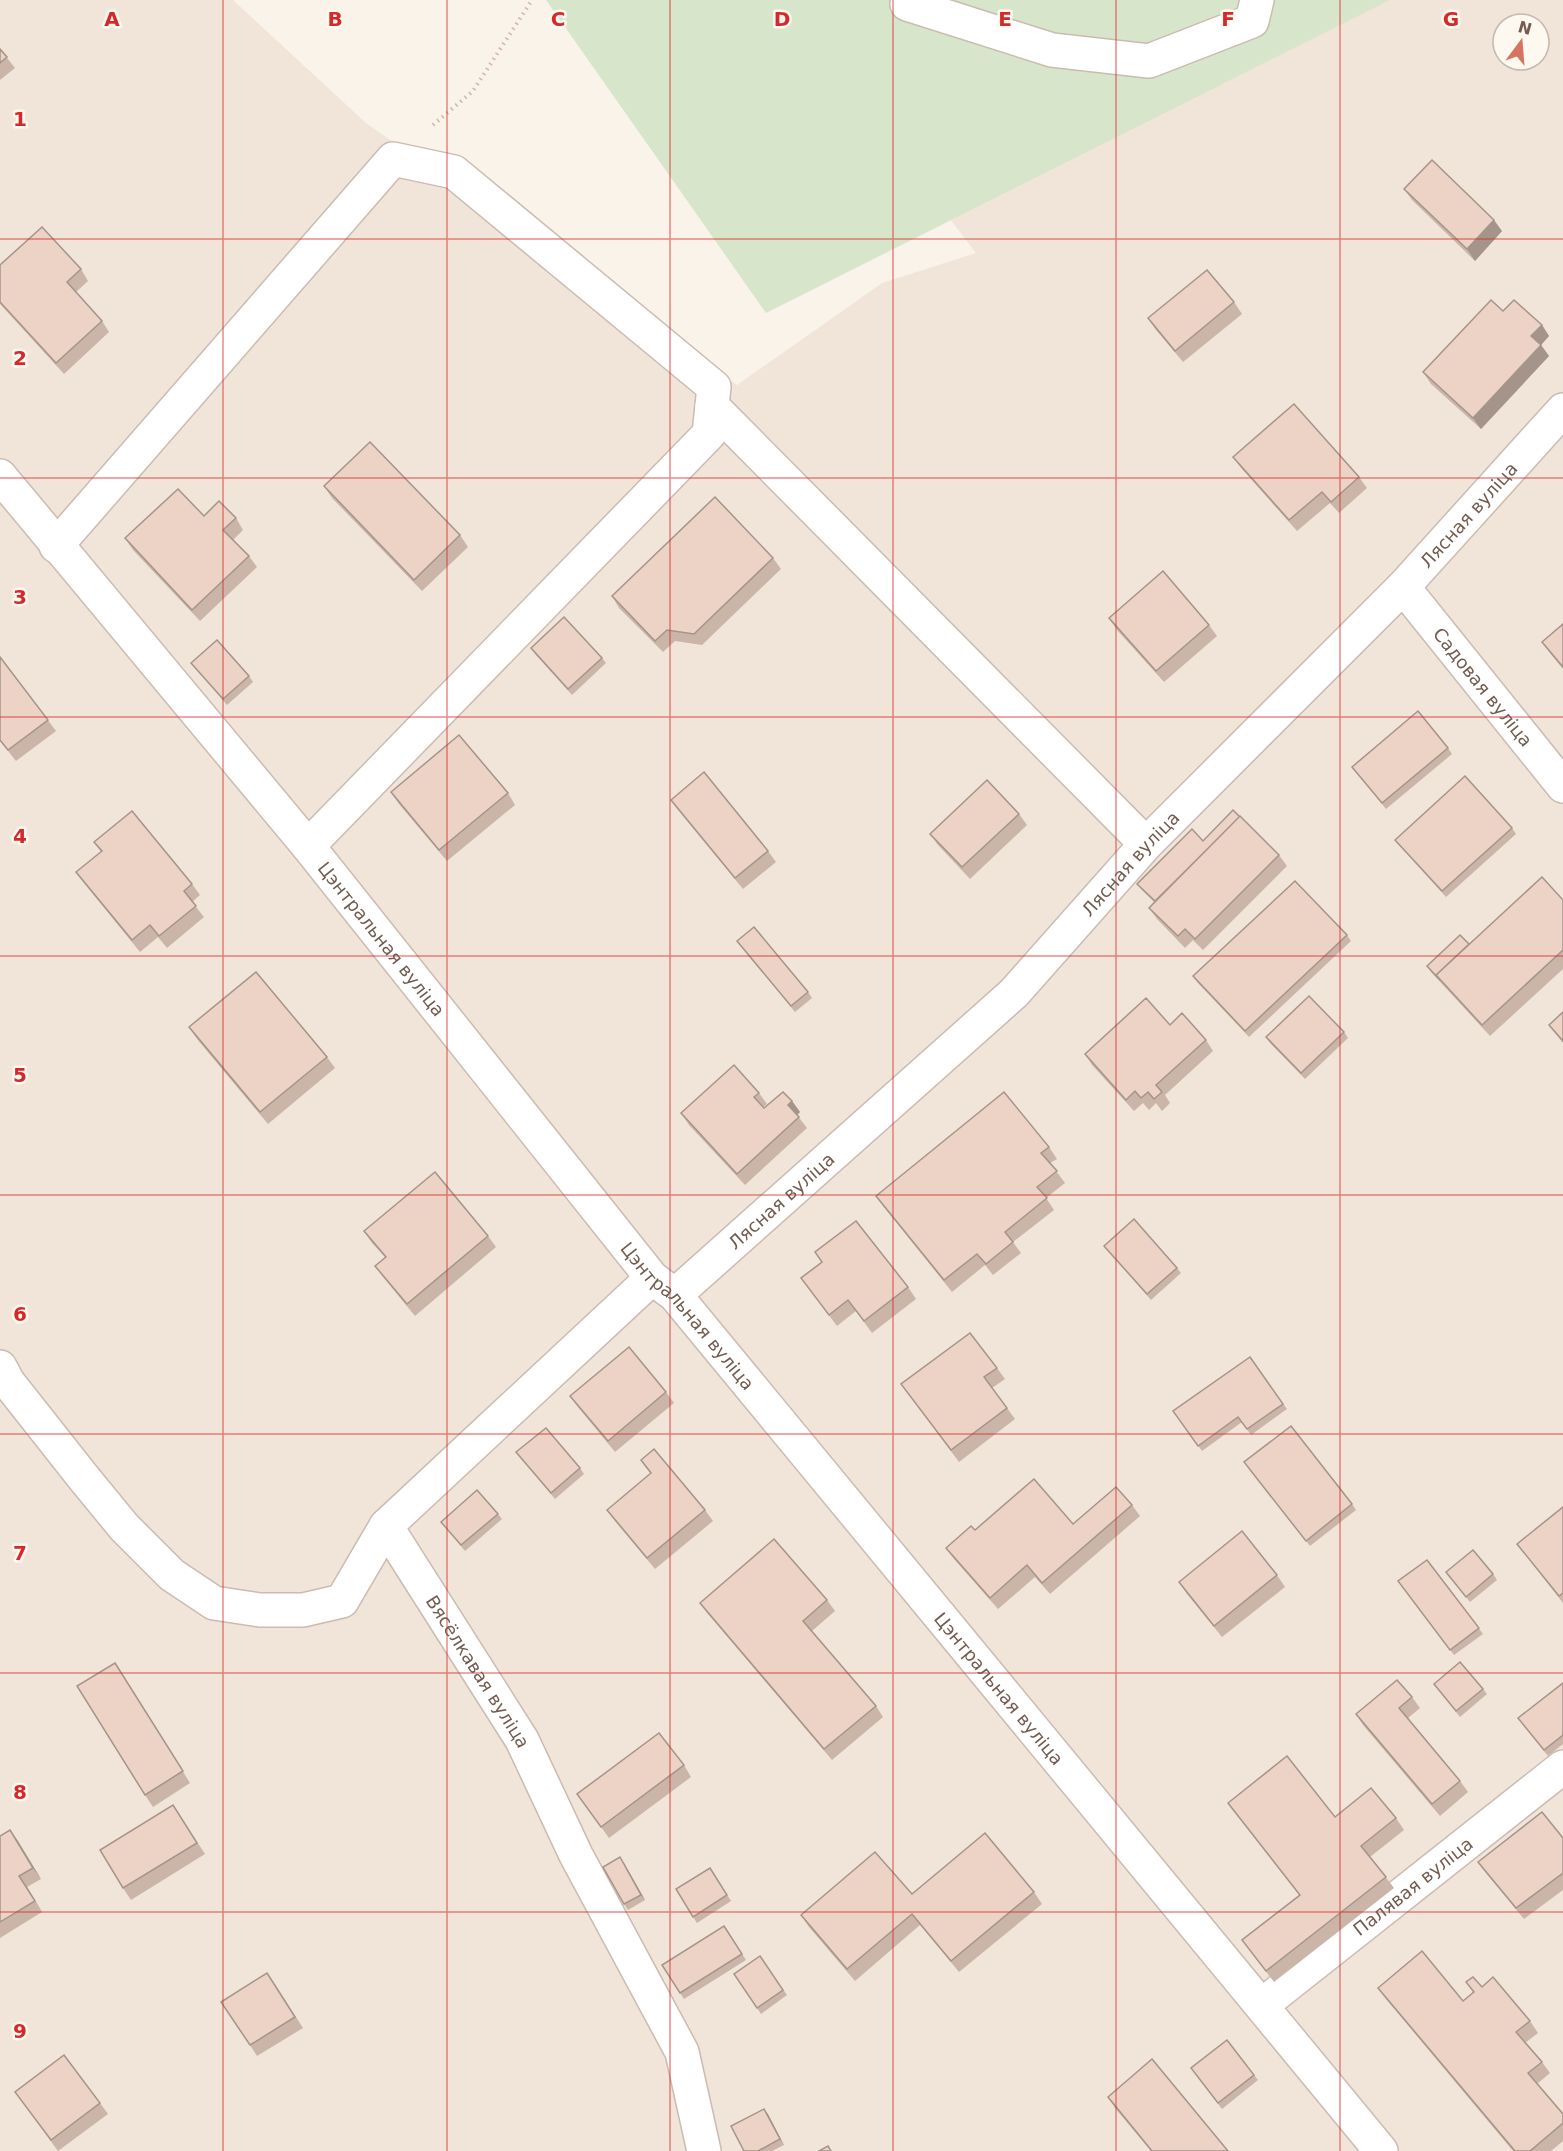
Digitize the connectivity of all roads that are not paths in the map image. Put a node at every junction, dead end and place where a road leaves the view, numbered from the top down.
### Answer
1 (1257, 0) edge
2 (907, 4) dead end
3 (712, 406) junction
4 (1563, 410) edge
5 (0, 476) edge
6 (56, 546) junction
7 (1403, 587) junction
8 (1563, 786) edge
9 (1146, 844) junction
10 (308, 846) junction
11 (663, 1286) junction
12 (0, 1367) edge
13 (386, 1526) junction
14 (1563, 1767) edge
15 (1262, 2005) junction
16 (704, 2151) edge
17 (1381, 2151) edge

1 - 2 street
3 - 6 street
3 - 9 street
3 - 10 street
4 - 7 street, Лясная вуліца
5 - 6 street, Цэнтральная вуліца
6 - 10 street, Цэнтральная вуліца
7 - 8 street, Садовая вуліца
7 - 9 street, Лясная вуліца
9 - 11 street, Лясная вуліца
10 - 11 street, Цэнтральная вуліца
11 - 13 street
11 - 15 street, Цэнтральная вуліца
12 - 13 street
13 - 16 street, Вясёлкавая вуліца
14 - 15 street, Палявая вуліца
15 - 17 street, Цэнтральная вуліца

